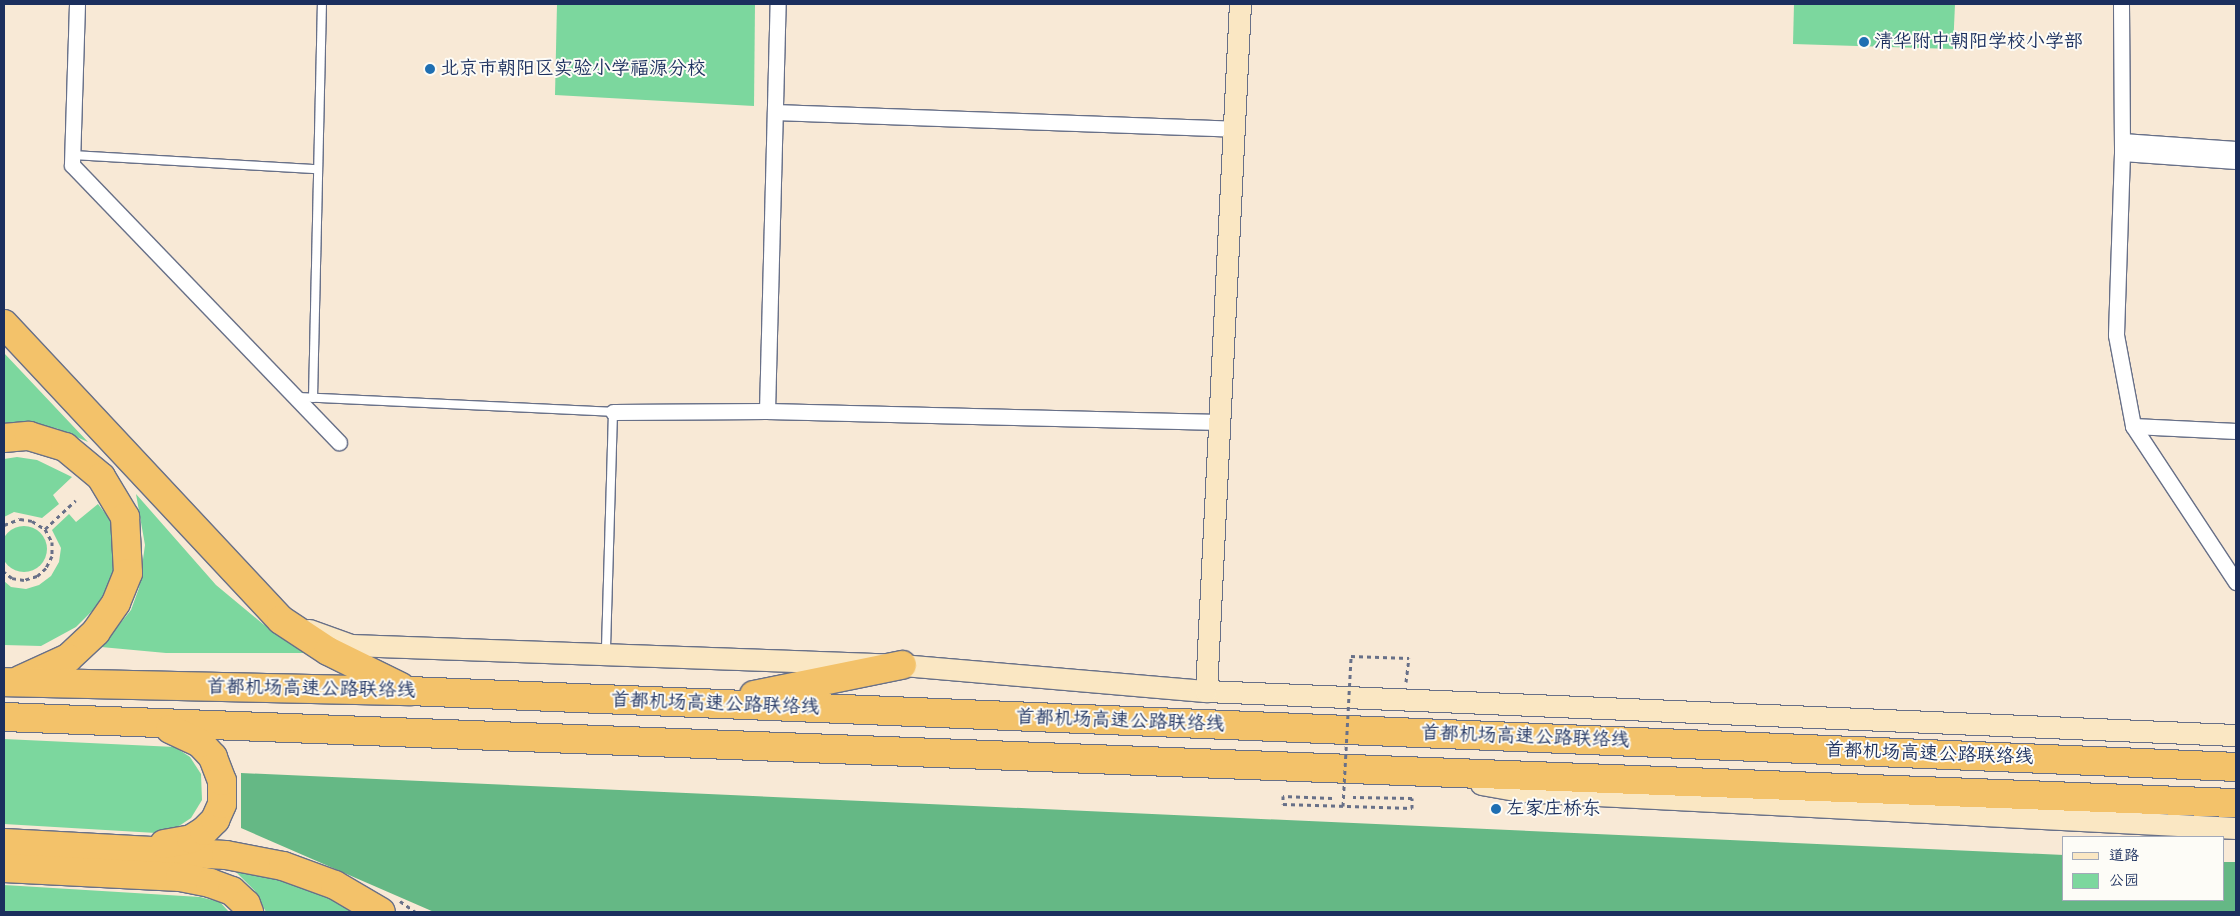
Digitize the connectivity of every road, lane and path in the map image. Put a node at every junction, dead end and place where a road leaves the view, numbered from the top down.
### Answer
1 (77, 4) edge
2 (322, 4) edge
3 (778, 4) edge
4 (1240, 4) edge
5 (2121, 4) edge
6 (775, 112) junction
7 (1234, 128) junction
8 (2122, 147) junction
9 (2236, 149) edge
10 (72, 155) junction
11 (2236, 161) edge
12 (318, 169) junction
13 (4, 324) edge
14 (295, 397) junction
15 (313, 398) junction
16 (767, 411) junction
17 (613, 412) junction
18 (1221, 422) junction
19 (2133, 426) junction
20 (2236, 431) edge
21 (4, 438) edge
22 (338, 442) dead end
23 (76, 500) dead end
24 (4, 525) edge
25 (44, 529) junction
26 (4, 572) edge
27 (2236, 582) edge
28 (281, 620) junction
29 (606, 655) junction
30 (902, 665) junction
31 (10, 682) edge
32 (409, 691) junction
33 (1206, 691) junction
34 (1403, 698) junction
35 (712, 704) junction
36 (4, 718) edge
37 (159, 724) junction
38 (2236, 735) edge
39 (2236, 767) edge
40 (1365, 768) junction
41 (1353, 797) dead end
42 (1332, 798) dead end
43 (2236, 803) edge
44 (1342, 806) junction
45 (2236, 828) edge
46 (202, 842) junction
47 (15, 856) edge
48 (195, 880) junction
49 (249, 912) edge
50 (381, 912) edge

1 - 10 street
2 - 12 lane
3 - 6 street
4 - 7 main road
5 - 8 street
6 - 7 street
6 - 16 street
7 - 18 main road
8 - 9 street
8 - 11 street
8 - 19 street
10 - 12 lane
10 - 14 street
12 - 15 lane
13 - 28 highway
14 - 15 lane
14 - 22 street
15 - 17 lane
16 - 17 street
16 - 18 street
17 - 29 lane
18 - 33 main road
19 - 20 street
19 - 27 street
21 - 31 highway
23 - 25 path
24 - 25 path
25 - 26 path
28 - 29 main road
28 - 32 highway
29 - 30 main road
30 - 33 main road
30 - 35 highway
31 - 32 highway, 首都机场高速公路联络线
32 - 35 highway, 首都机场高速公路联络线
33 - 34 main road
34 - 38 main road
34 - 44 path, bridge
35 - 39 highway, 首都机场高速公路联络线
36 - 37 highway, 首都机场高速公路联络线
37 - 40 highway, 首都机场高速公路联络线
37 - 46 highway
40 - 43 highway, 首都机场高速公路联络线
40 - 45 main road
41 - 44 path
42 - 44 path
46 - 47 highway
46 - 48 highway
46 - 50 highway
47 - 48 highway
48 - 49 highway

